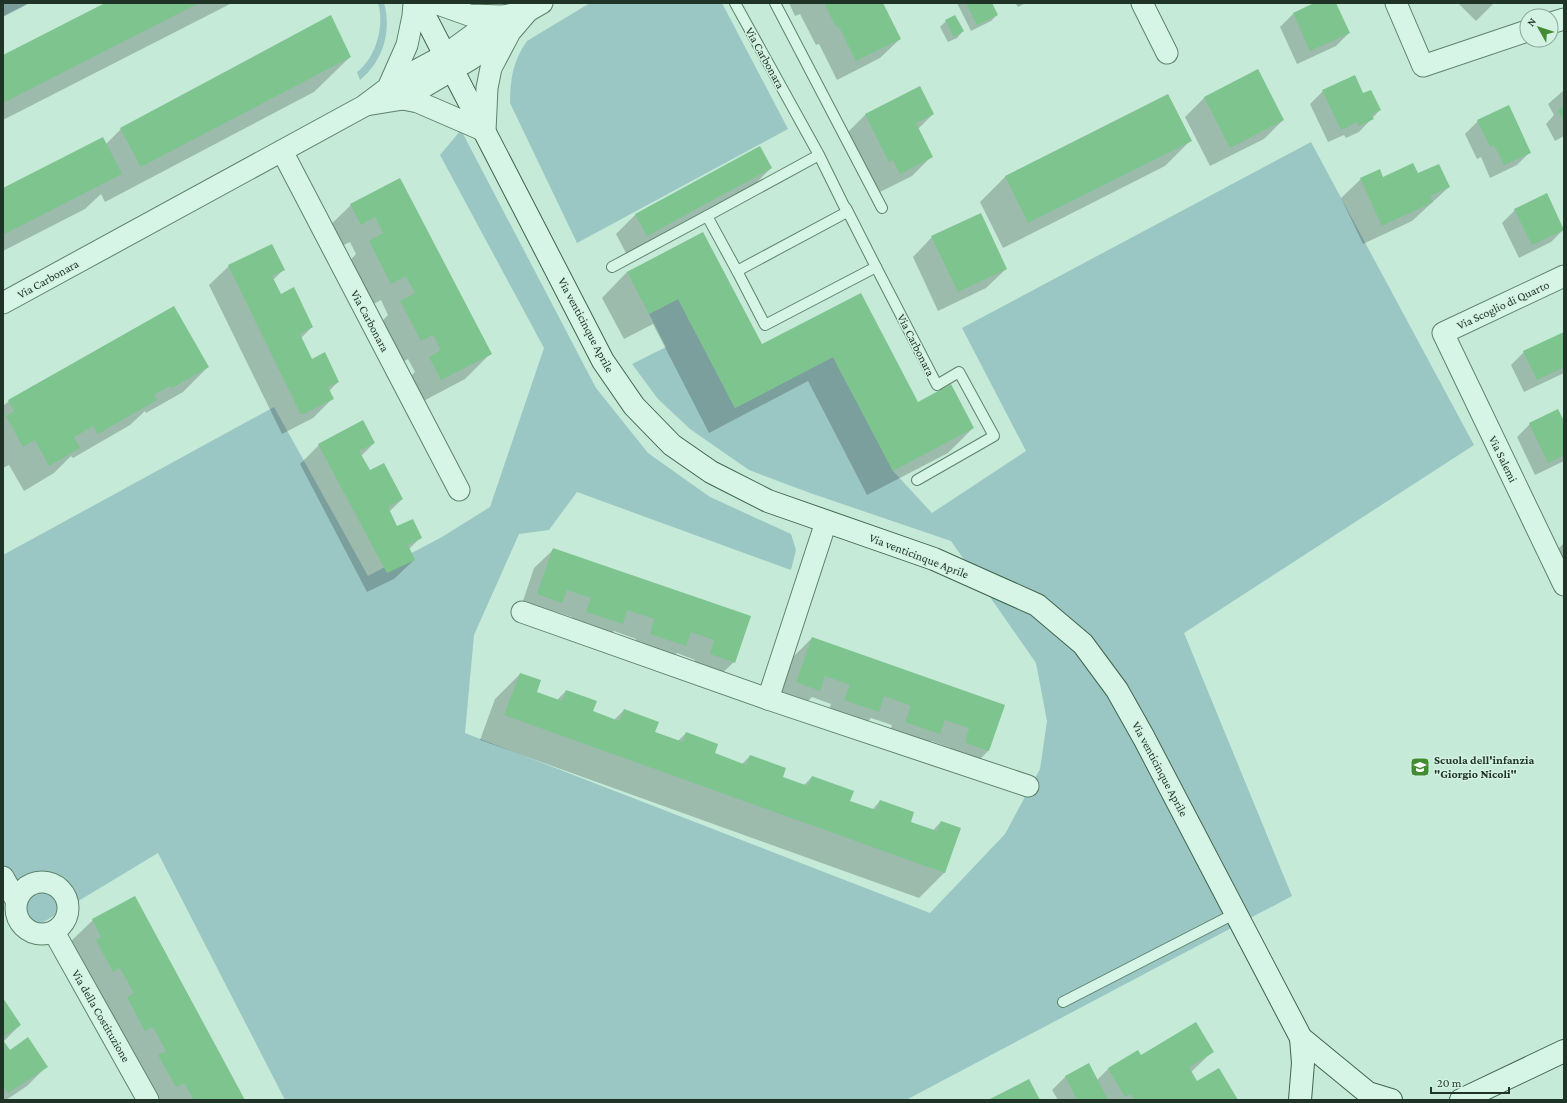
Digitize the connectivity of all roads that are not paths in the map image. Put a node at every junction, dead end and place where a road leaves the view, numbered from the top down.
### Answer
1 (414, 3) edge
2 (418, 3) edge
3 (436, 3) edge
4 (735, 3) edge
5 (775, 3) edge
6 (1142, 3) edge
7 (1396, 3) edge
8 (535, 7) edge
9 (506, 24) junction
10 (1519, 34) edge
11 (1167, 53) dead end
12 (449, 62) junction
13 (395, 94) junction
14 (485, 131) junction
15 (282, 151) junction
16 (819, 156) junction
17 (846, 208) junction
18 (882, 208) dead end
19 (707, 216) junction
20 (612, 267) dead end
21 (876, 267) junction
22 (737, 272) junction
23 (1564, 276) edge
24 (3, 303) edge
25 (1443, 333) joint
26 (917, 480) dead end
27 (460, 490) dead end
28 (826, 522) junction
29 (1564, 585) edge
30 (522, 612) dead end
31 (768, 699) junction
32 (1028, 786) dead end
33 (3, 877) edge
34 (16, 900) junction
35 (1236, 913) junction
36 (54, 932) junction
37 (1063, 1002) dead end
38 (1564, 1051) edge
39 (1313, 1060) junction
40 (148, 1100) edge
41 (1300, 1100) edge
42 (1317, 1100) edge
43 (1348, 1100) edge
44 (1391, 1100) edge
45 (1461, 1100) edge

1 - 13 street
2 - 12 street, Via venticinque Aprile
3 - 9 street
4 - 16 lane, Via Carbonara
5 - 18 lane
6 - 11 street
7 - 10 street
8 - 9 street, Via venticinque Aprile
9 - 12 street
9 - 14 street, Via venticinque Aprile
12 - 13 street
12 - 14 street, Via venticinque Aprile
13 - 14 street
13 - 15 street, Via Carbonara
14 - 28 street, Via venticinque Aprile
15 - 24 street, Via Carbonara
15 - 27 street, Via Carbonara
16 - 17 lane, Via Carbonara
16 - 19 lane
17 - 21 lane, Via Carbonara
17 - 22 lane
19 - 20 lane
19 - 22 lane
21 - 22 lane
21 - 26 lane, Via Carbonara
23 - 25 street, Via Scoglio di Quarto
25 - 29 street, Via Salemi
28 - 31 street
28 - 35 street, Via venticinque Aprile
30 - 31 street
31 - 32 street
33 - 34 street
34 - 36 street
34 - 36 street
35 - 37 lane
35 - 39 street, Via venticinque Aprile
36 - 40 street, Via della Costituzione
38 - 45 street
39 - 41 street, Via venticinque Aprile
39 - 42 street, Via venticinque Aprile
39 - 43 street, Via venticinque Aprile
39 - 44 street

